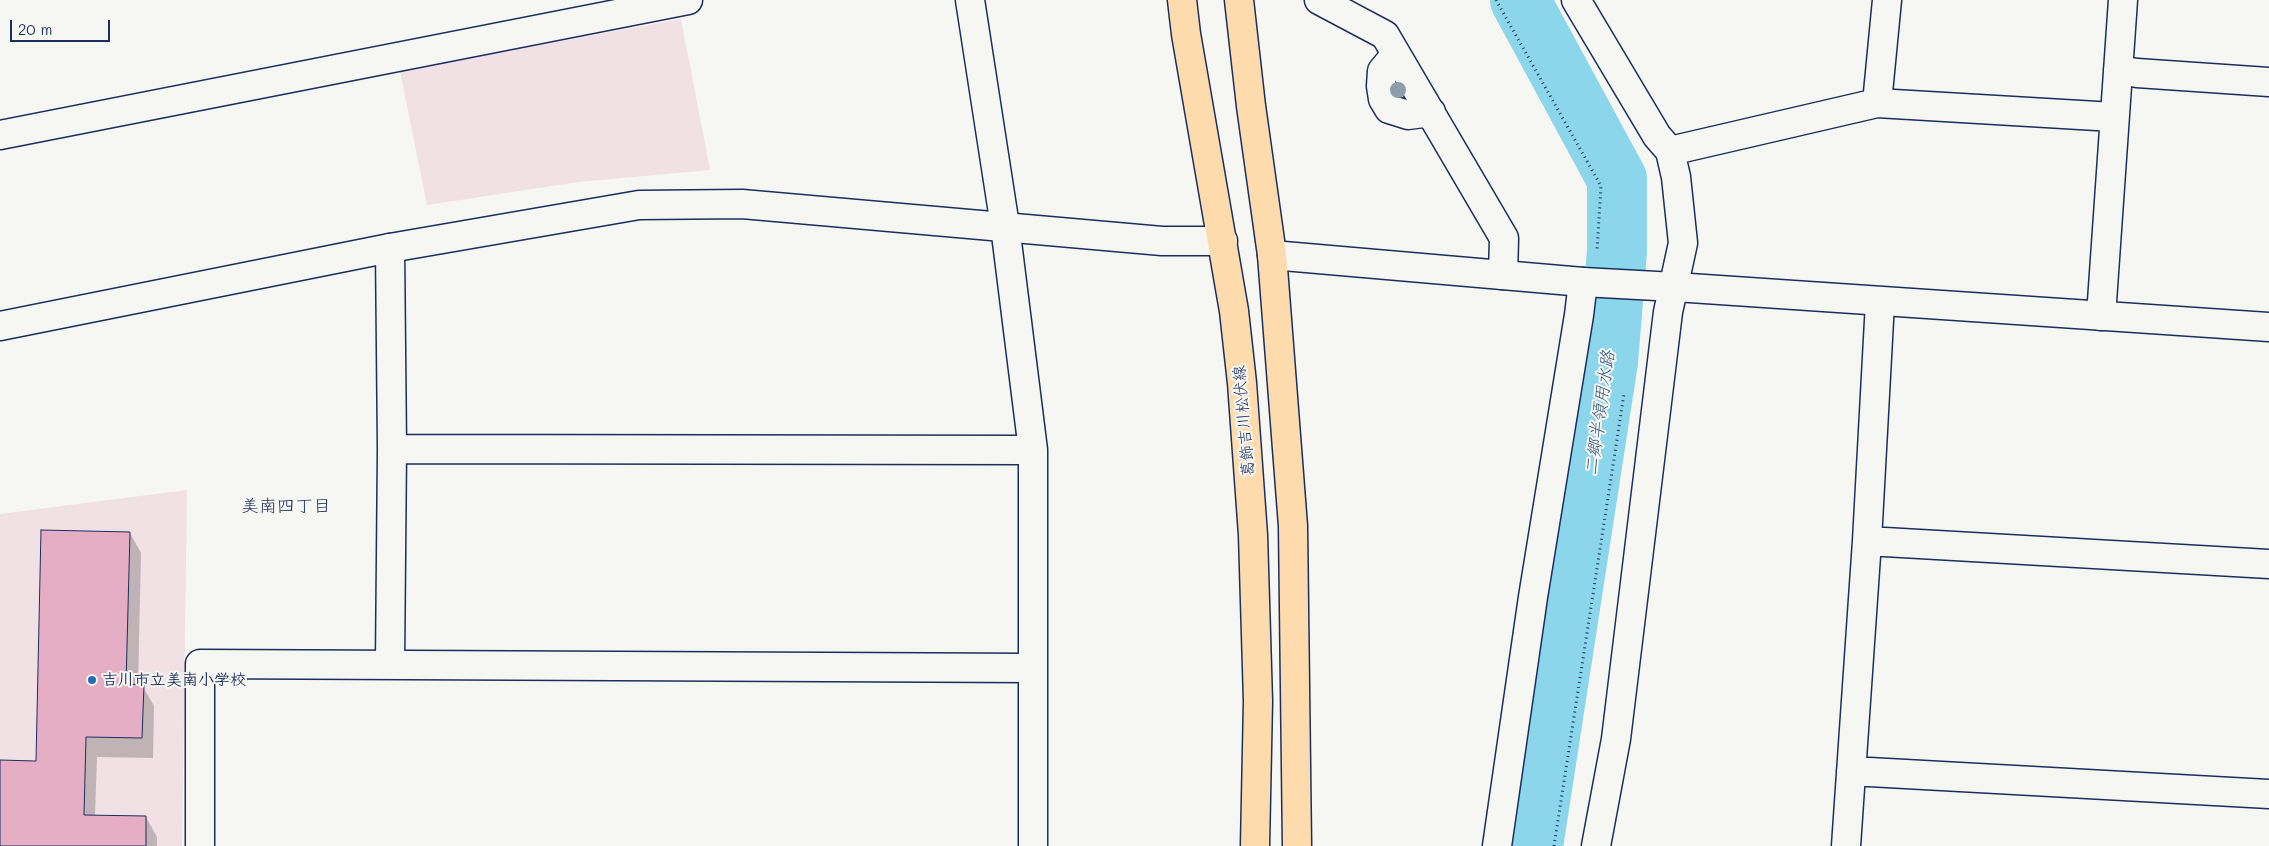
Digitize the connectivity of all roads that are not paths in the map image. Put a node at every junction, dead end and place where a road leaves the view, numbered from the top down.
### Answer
1 (688, 0) edge
2 (970, 0) edge
3 (1182, 0) edge
4 (1239, 0) edge
5 (1319, 0) edge
6 (1576, 0) edge
7 (1887, 0) edge
8 (2123, 0) edge
9 (2118, 70) junction
10 (2269, 82) edge
11 (1877, 103) junction
12 (2114, 117) junction
13 (0, 135) edge
14 (1670, 151) junction
15 (1005, 226) junction
16 (1223, 241) junction
17 (390, 248) junction
18 (1272, 255) junction
19 (1503, 275) junction
20 (1592, 283) junction
21 (1674, 287) junction
22 (1880, 302) junction
23 (2101, 316) junction
24 (0, 326) edge
25 (2269, 327) edge
26 (392, 449) junction
27 (1033, 450) junction
28 (1867, 541) junction
29 (2269, 564) edge
30 (390, 664) junction
31 (1032, 668) junction
32 (1851, 771) junction
33 (2269, 794) edge
34 (200, 846) edge
35 (1033, 846) edge
36 (1255, 846) edge
37 (1297, 846) edge
38 (1497, 846) edge
39 (1596, 846) edge
40 (1846, 846) edge

1 - 13 street
2 - 15 street
3 - 16 main road, 葛飾吉川松伏線
4 - 18 main road
5 - 19 street
6 - 14 street
7 - 11 street
8 - 9 street
9 - 10 street
9 - 12 street
11 - 12 street
11 - 14 street
12 - 23 street
14 - 21 street
15 - 16 street
15 - 17 street
15 - 27 street
16 - 36 main road, 葛飾吉川松伏線
17 - 24 street
17 - 26 street
18 - 19 street
18 - 37 main road
19 - 20 street
20 - 21 street
20 - 38 street
21 - 22 street
21 - 39 street
22 - 23 street
22 - 28 street
23 - 25 street
26 - 27 street
26 - 30 street
27 - 31 street
28 - 29 street
28 - 32 street
30 - 31 street
30 - 34 street
31 - 35 street
32 - 33 street
32 - 40 street

